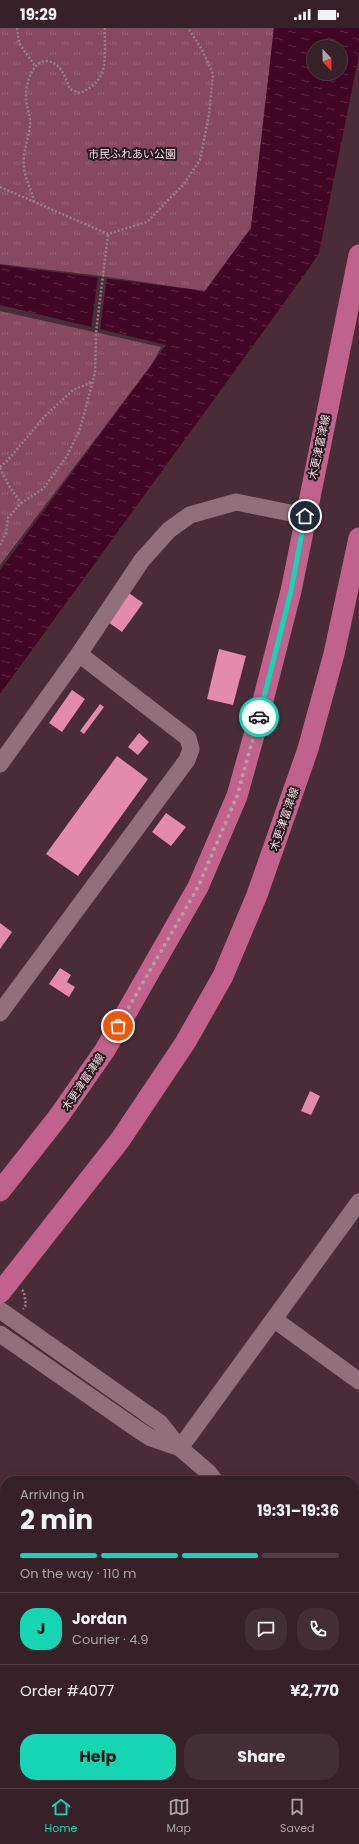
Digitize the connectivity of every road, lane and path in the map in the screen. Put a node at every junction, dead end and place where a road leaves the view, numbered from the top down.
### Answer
1 (17, 28) edge
2 (105, 28) edge
3 (188, 28) edge
4 (35, 66) junction
5 (0, 187) edge
6 (34, 202) junction
7 (108, 234) junction
8 (359, 255) edge
9 (93, 382) junction
10 (0, 468) edge
11 (21, 503) junction
12 (305, 516) junction
13 (359, 538) edge
14 (0, 545) edge
15 (79, 654) junction
16 (0, 764) edge
17 (0, 1013) edge
18 (0, 1191) edge
19 (359, 1202) edge
20 (24, 1292) dead end
21 (0, 1293) edge
22 (26, 1305) dead end
23 (0, 1310) edge
24 (274, 1320) junction
25 (0, 1334) edge
26 (359, 1381) edge
27 (180, 1448) junction
28 (211, 1476) edge

1 - 4 path
2 - 4 path
3 - 7 path
4 - 6 path
5 - 6 path
6 - 7 path
7 - 9 path
8 - 12 main road, 木更津富津線
9 - 10 path
9 - 11 path
10 - 11 path
11 - 14 path
12 - 15 street
12 - 18 main road, 木更津富津線
13 - 21 main road, 木更津富津線
15 - 16 street
15 - 17 street
19 - 24 street
20 - 22 path
23 - 27 street
24 - 26 street
24 - 27 street
25 - 27 street
27 - 28 street

